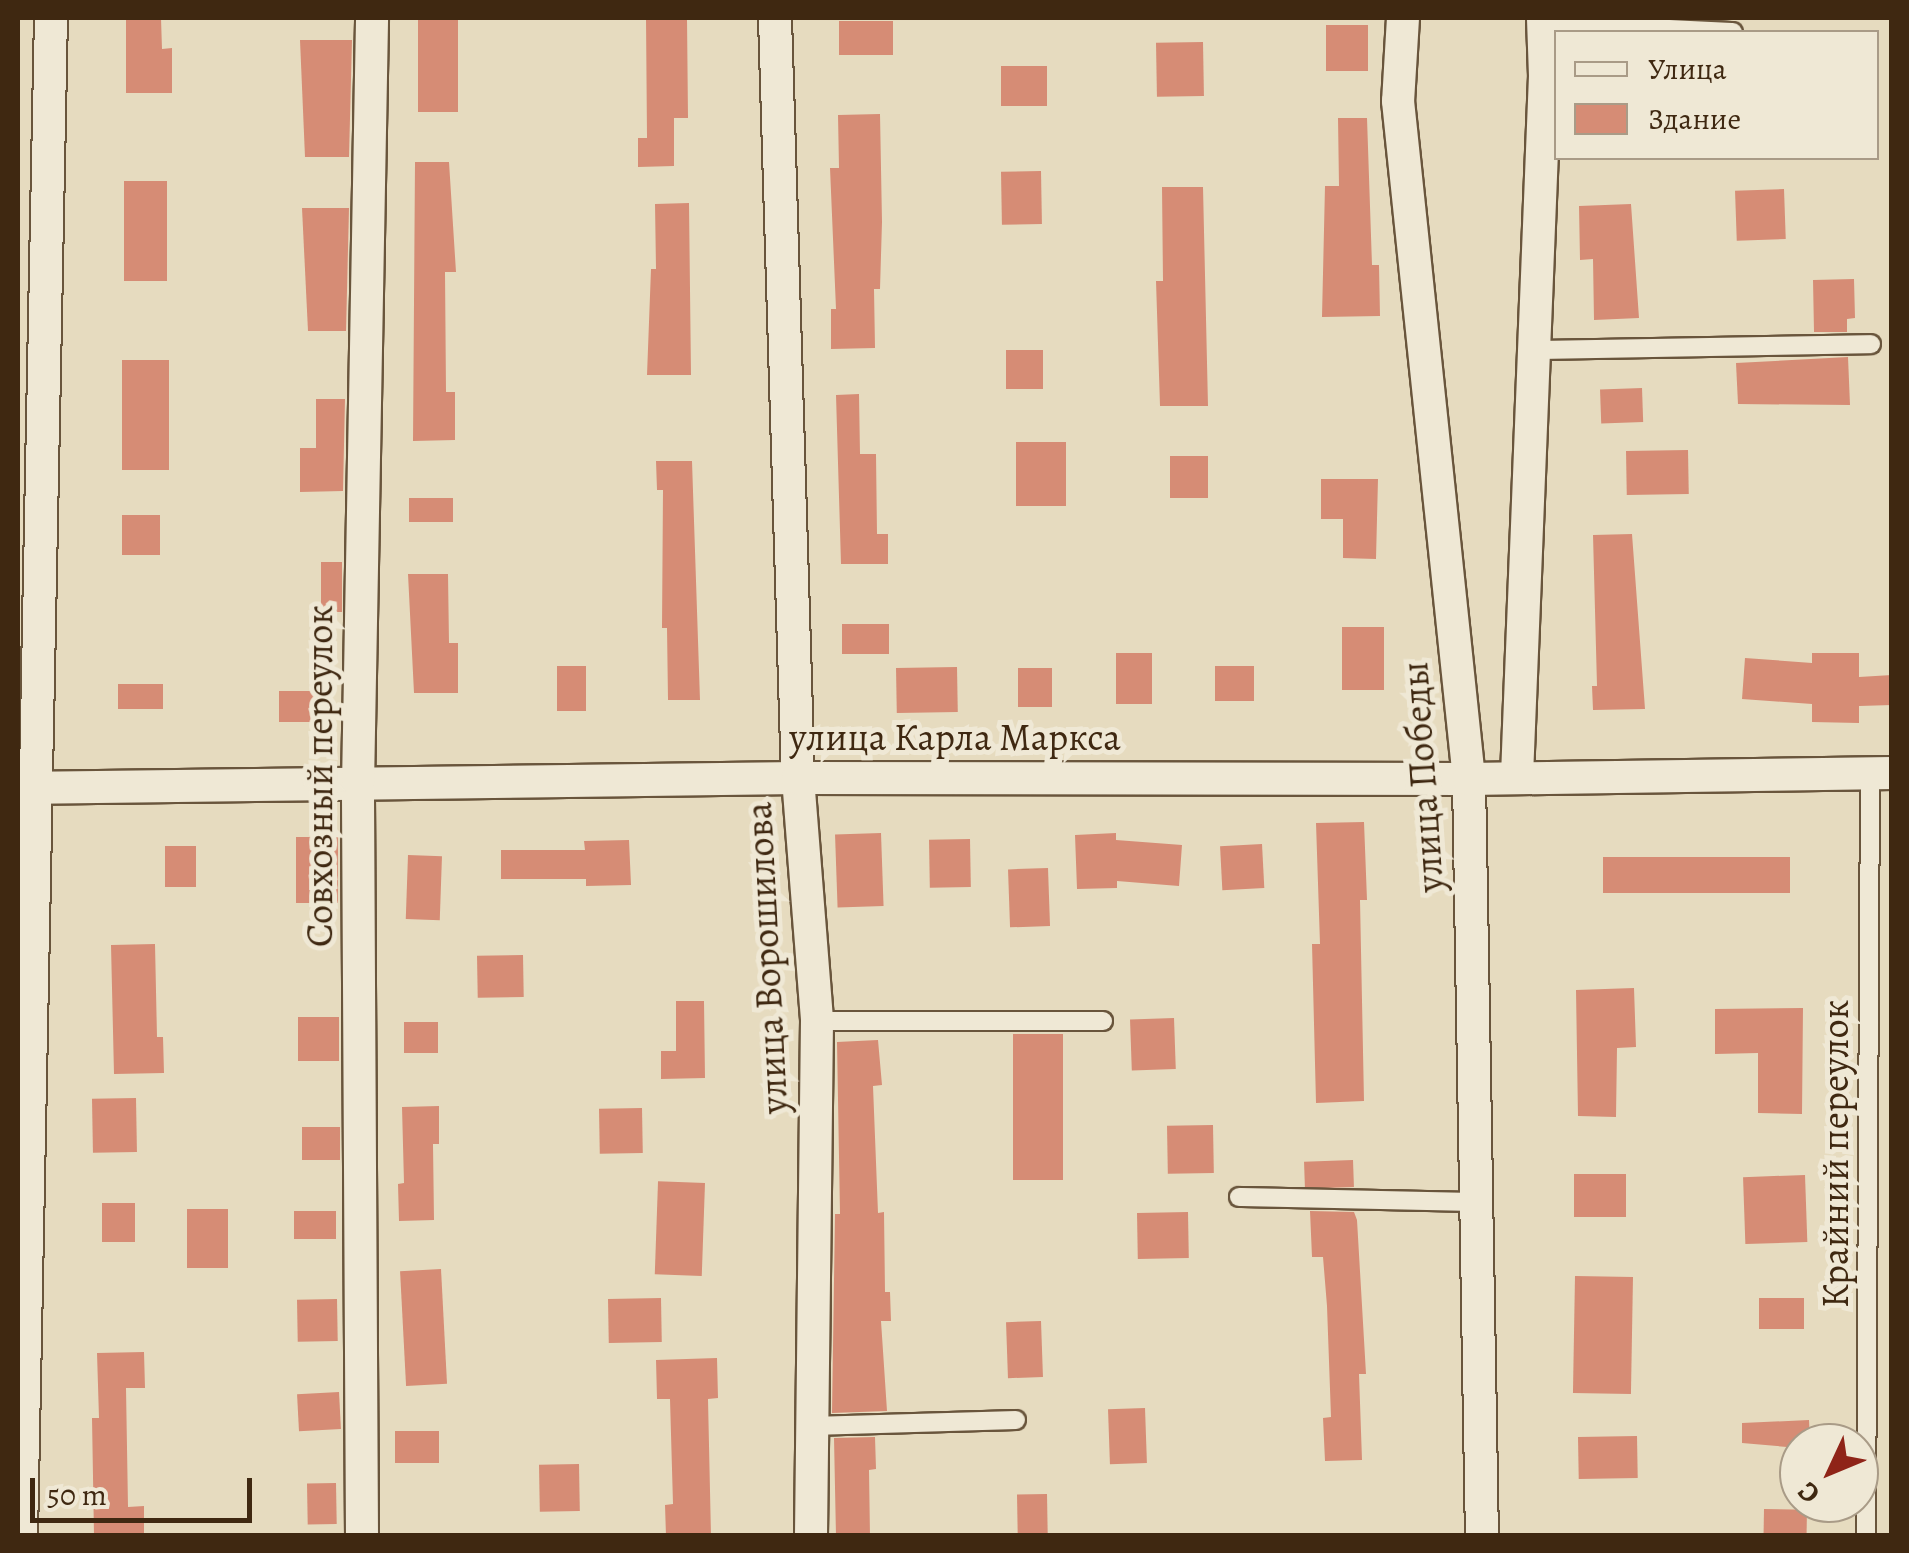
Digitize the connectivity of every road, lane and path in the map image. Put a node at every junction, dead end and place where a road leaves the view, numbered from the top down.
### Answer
1 (51, 18) edge
2 (372, 18) edge
3 (775, 18) edge
4 (1402, 18) edge
5 (1543, 20) edge
6 (1701, 30) edge
7 (1871, 344) dead end
8 (1534, 350) junction
9 (1881, 773) edge
10 (1517, 776) junction
11 (798, 778) junction
12 (1469, 779) junction
13 (358, 785) junction
14 (26, 788) edge
15 (817, 1021) junction
16 (1103, 1021) dead end
17 (1239, 1197) dead end
18 (1476, 1202) junction
19 (1016, 1420) dead end
20 (812, 1426) junction
21 (21, 1536) edge
22 (362, 1536) edge
23 (811, 1536) edge
24 (1482, 1536) edge
25 (1866, 1536) edge

1 - 14 street
2 - 13 street, Совхозный переулок
3 - 11 street, улица Ворошилова
4 - 12 street, улица Победы
5 - 6 lane
5 - 8 street
7 - 8 lane
8 - 10 street
9 - 10 street, улица Карла Маркса
9 - 25 lane, Крайний переулок
10 - 12 street, улица Карла Маркса
11 - 12 street, улица Карла Маркса
11 - 13 street, улица Карла Маркса
11 - 15 street, улица Ворошилова
12 - 18 street, улица Победы
13 - 14 street, улица Карла Маркса
13 - 22 street, Совхозный переулок
14 - 21 street
15 - 16 lane
15 - 20 street, улица Ворошилова
17 - 18 lane
18 - 24 street, улица Победы
19 - 20 lane
20 - 23 street, улица Ворошилова

